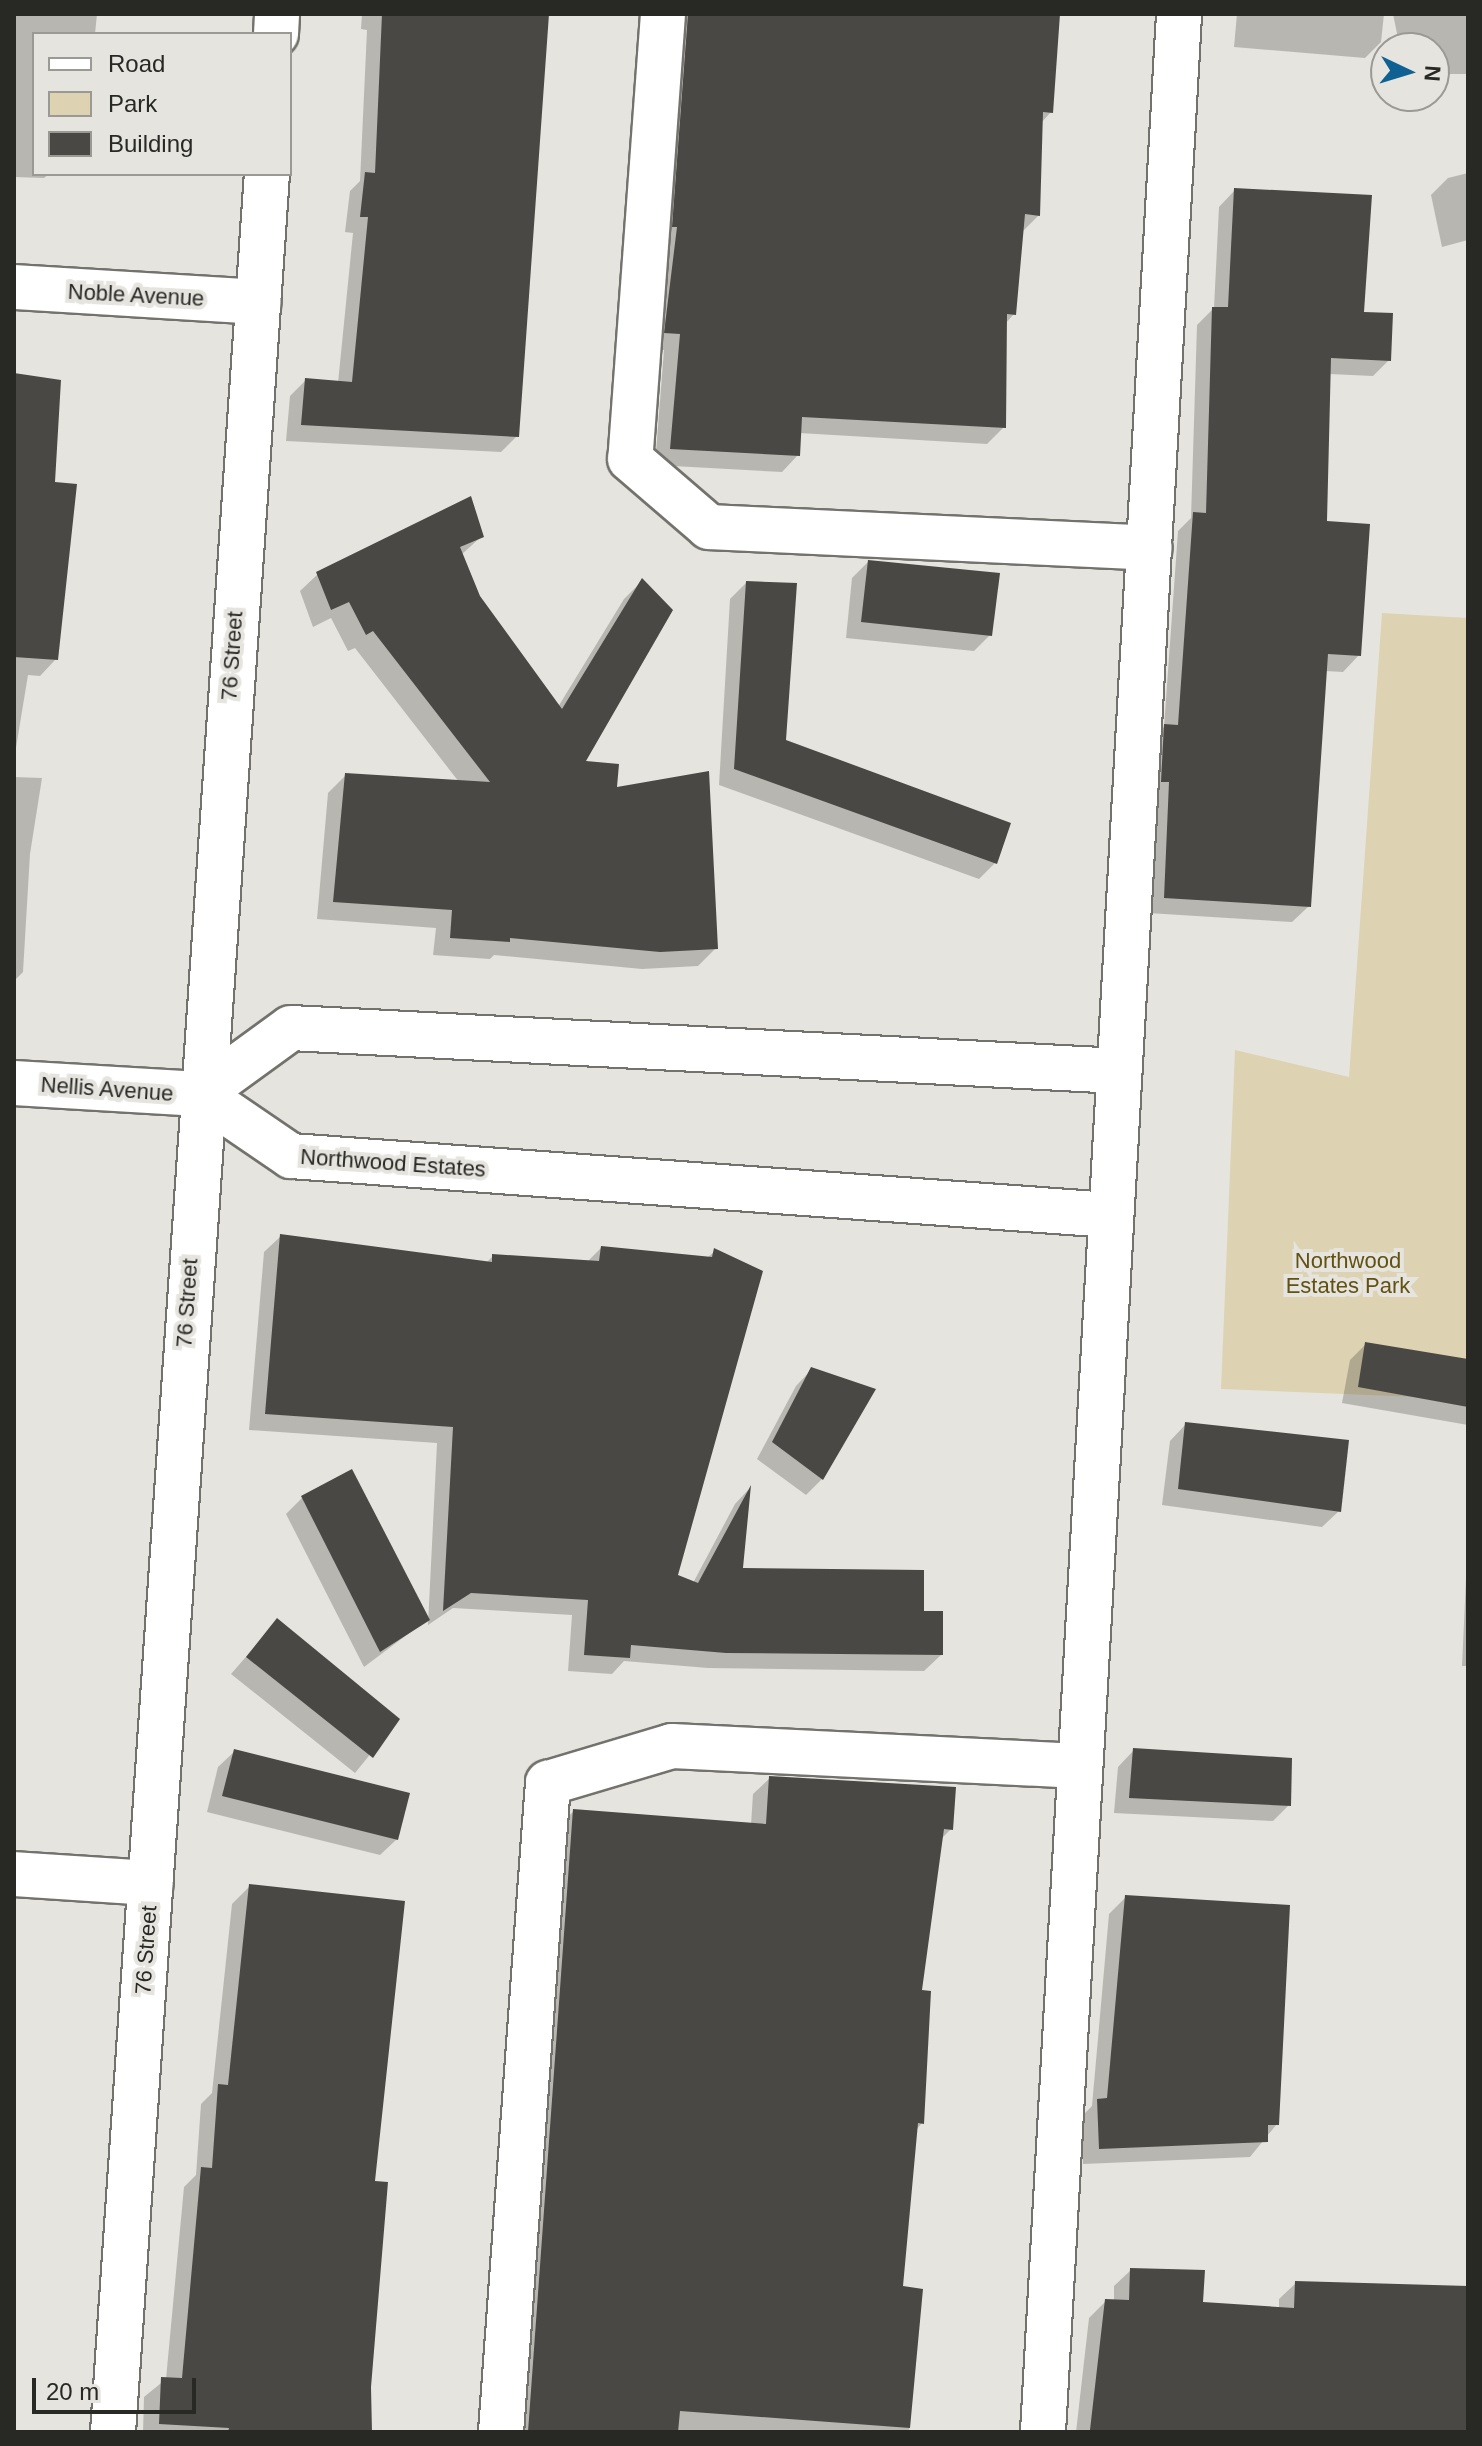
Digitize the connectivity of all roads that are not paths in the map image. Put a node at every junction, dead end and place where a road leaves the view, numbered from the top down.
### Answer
1 (663, 14) edge
2 (1179, 14) edge
3 (267, 176) edge
4 (14, 287) edge
5 (259, 302) junction
6 (1149, 548) junction
7 (1119, 1071) junction
8 (14, 1083) edge
9 (200, 1094) junction
10 (1111, 1215) junction
11 (1080, 1766) junction
12 (14, 1874) edge
13 (151, 1883) junction
14 (113, 2432) edge
15 (501, 2432) edge
16 (1043, 2432) edge

1 - 6 street
2 - 6 street
3 - 5 street, 76 Street
4 - 5 street, Noble Avenue
5 - 9 street, 76 Street
6 - 7 street
7 - 9 street
7 - 10 street
8 - 9 street, Nellis Avenue
9 - 10 street, Northwood Estates
9 - 13 street, 76 Street
10 - 11 street
11 - 15 street
11 - 16 street
12 - 13 street
13 - 14 street, 76 Street

